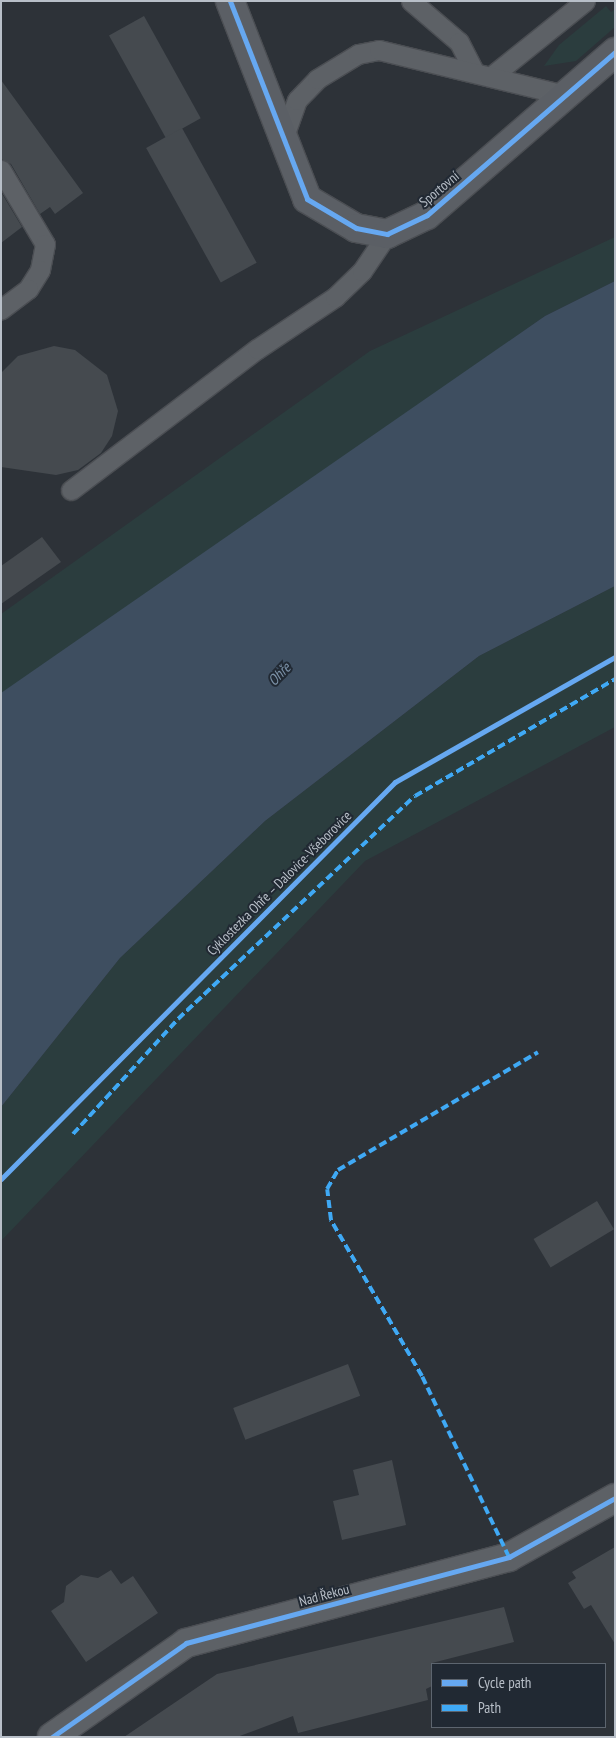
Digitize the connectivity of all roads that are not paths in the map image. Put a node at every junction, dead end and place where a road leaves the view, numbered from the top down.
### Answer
1 (230, 1) edge
2 (585, 1) edge
3 (413, 2) edge
4 (615, 52) edge
5 (473, 70) junction
6 (493, 75) junction
7 (565, 95) junction
8 (283, 139) junction
9 (1, 170) edge
10 (387, 234) junction
11 (1, 309) edge
12 (71, 490) dead end
13 (615, 1498) edge
14 (52, 1737) edge

1 - 8 street
2 - 6 lane
3 - 5 lane
4 - 7 street, Sportovní
5 - 6 lane
5 - 8 lane
6 - 7 lane
7 - 10 street, Sportovní
8 - 10 street
9 - 11 lane
10 - 12 lane
13 - 14 street, Nad Řekou

